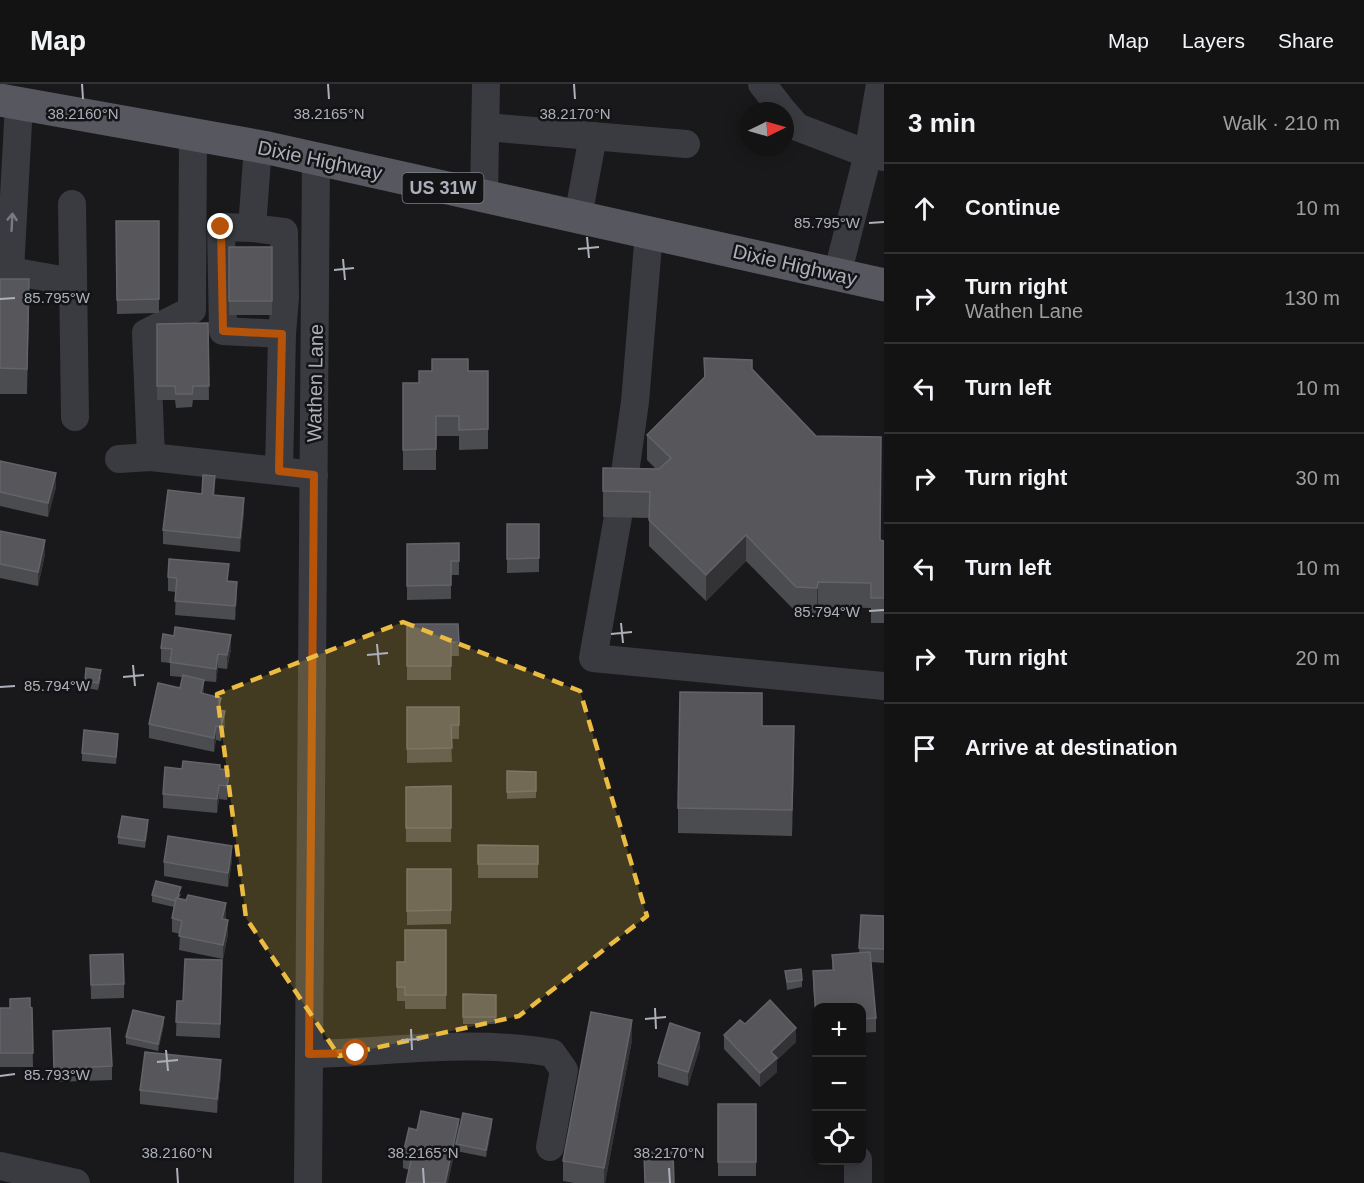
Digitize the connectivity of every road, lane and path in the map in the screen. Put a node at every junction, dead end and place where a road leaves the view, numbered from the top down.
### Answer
1 (486, 84) edge
2 (762, 84) edge
3 (880, 84) edge
4 (9, 102) edge
5 (776, 102) edge
6 (794, 124) edge
7 (486, 127) junction
8 (193, 135) junction
9 (593, 136) junction
10 (686, 144) dead end
11 (258, 146) junction
12 (876, 156) edge
13 (316, 159) junction
14 (484, 197) junction
15 (72, 204) dead end
16 (578, 217) junction
17 (252, 228) junction
18 (649, 232) junction
19 (5, 271) edge
20 (837, 275) junction
21 (73, 282) junction
22 (884, 285) edge
23 (285, 297) junction
24 (315, 297) junction
25 (282, 334) junction
26 (281, 390) junction
27 (314, 391) junction
28 (75, 417) dead end
29 (151, 457) junction
30 (118, 459) dead end
31 (279, 471) junction
32 (314, 475) junction
33 (884, 686) edge
34 (309, 1054) junction
35 (550, 1147) dead end
36 (858, 1165) edge
37 (0, 1166) edge
38 (76, 1183) edge
39 (308, 1183) edge
40 (858, 1183) edge

1 - 7 street
2 - 5 street
3 - 12 street
4 - 8 main road, Dixie Highway / US 31W
19 -> 4 street
6 - 12 street
7 - 9 street
7 - 14 street
8 - 11 main road, Dixie Highway / US 31W
8 - 29 street
9 - 10 street
9 - 16 street
11 - 13 main road, Dixie Highway / US 31W
11 - 17 street
12 - 20 street
13 - 14 main road, Dixie Highway / US 31W
13 - 24 street, Wathen Lane
14 - 16 main road, Dixie Highway / US 31W
15 - 21 street
16 - 18 main road, Dixie Highway / US 31W
17 - 23 street
17 - 25 street
18 - 20 main road, Dixie Highway / US 31W
18 - 33 street
19 - 21 street
20 - 22 main road, Dixie Highway / US 31W
21 - 28 street
23 - 24 street
23 - 25 street
24 - 27 street, Wathen Lane
25 - 26 street
26 - 27 street
26 - 31 street
27 - 32 street, Wathen Lane
29 - 30 street
29 - 31 street
31 - 32 street
32 - 34 street, Wathen Lane
34 - 35 street
34 - 39 street, Wathen Lane
36 - 40 street
37 - 38 street

